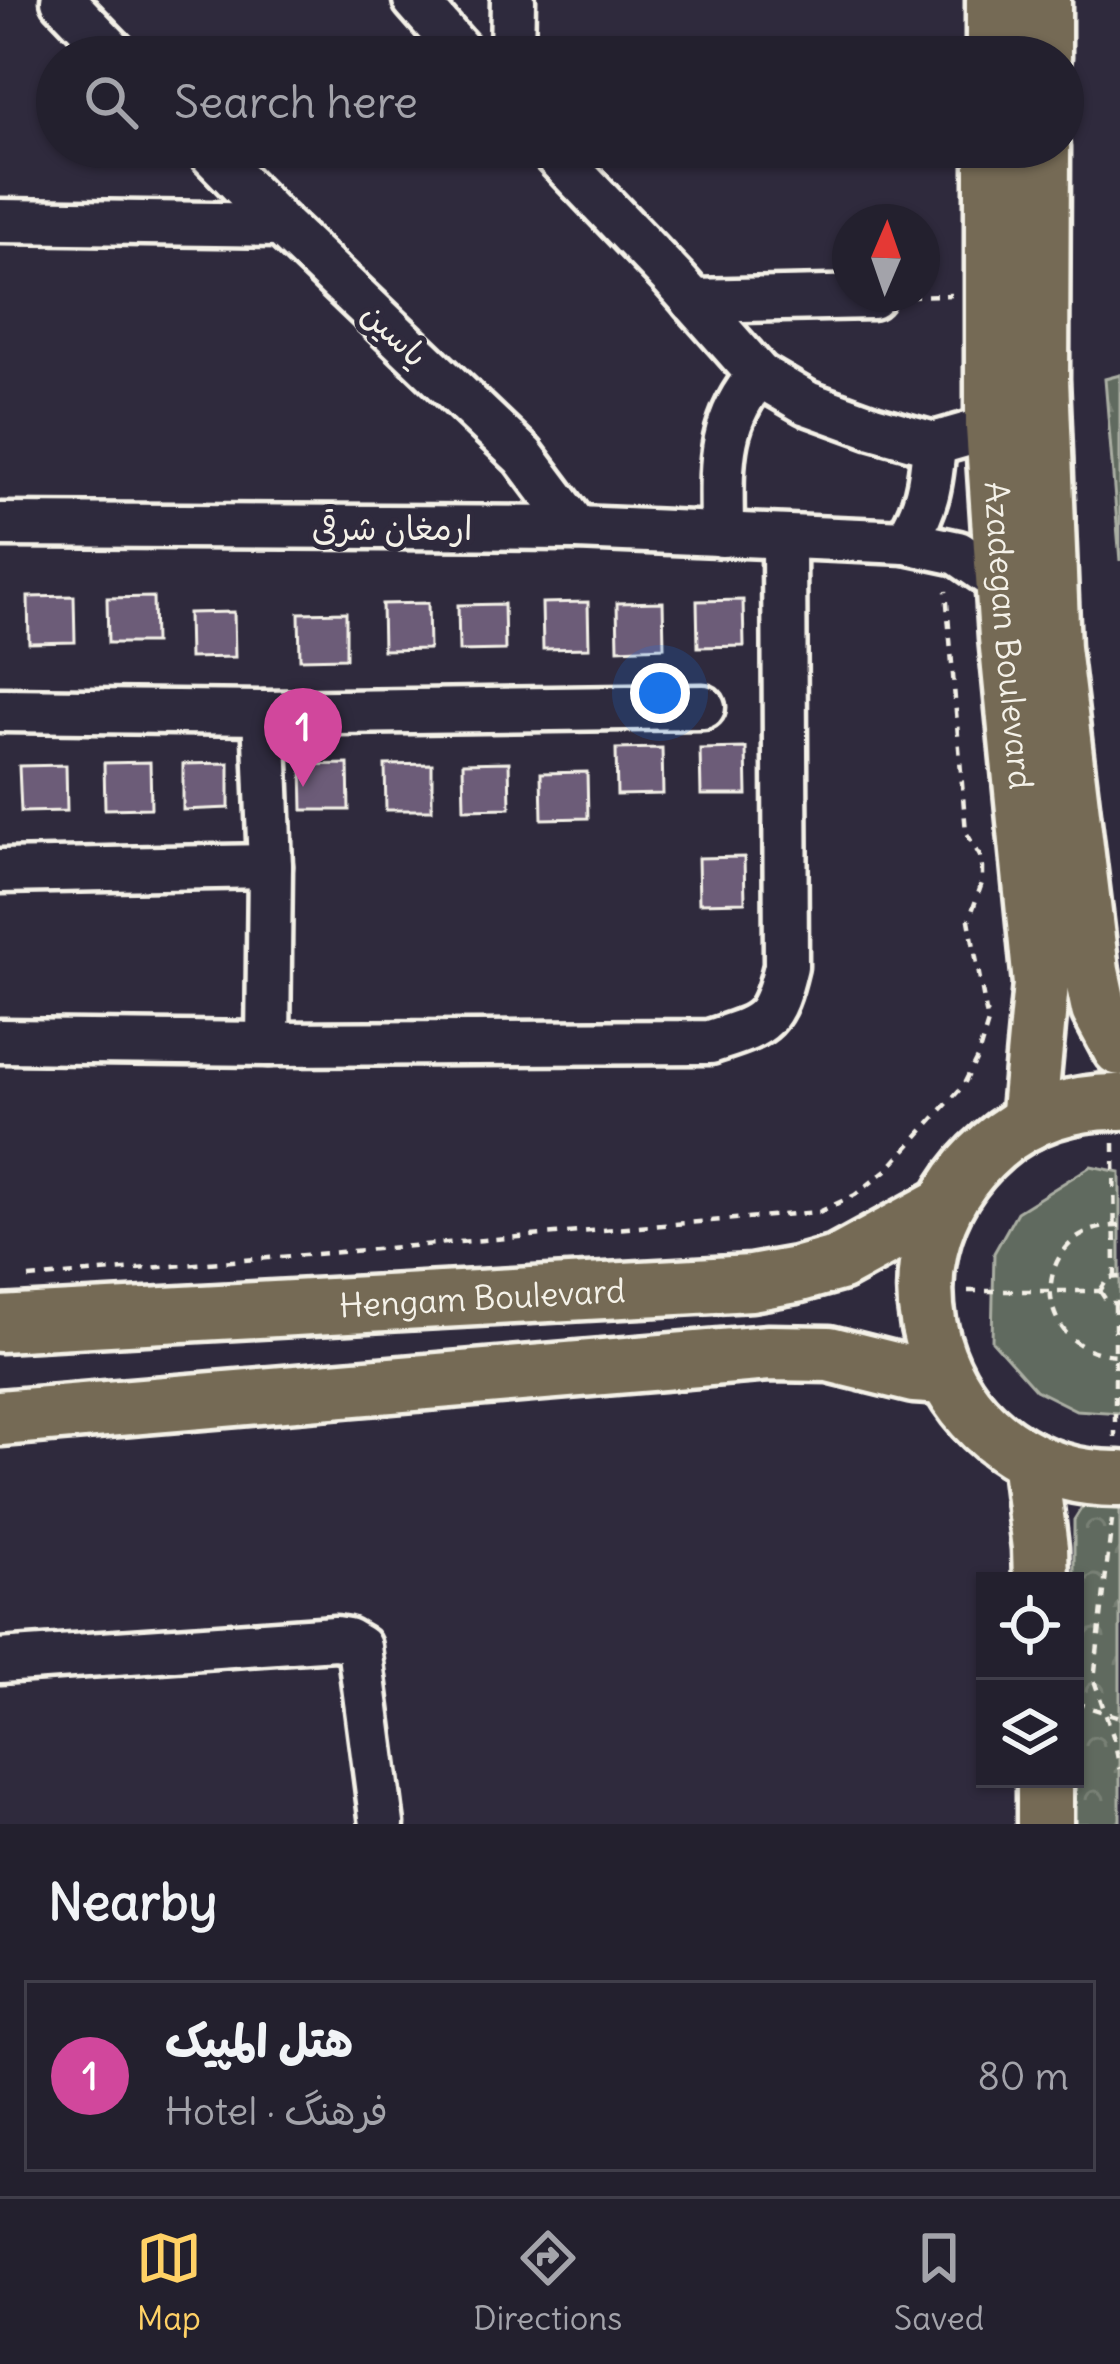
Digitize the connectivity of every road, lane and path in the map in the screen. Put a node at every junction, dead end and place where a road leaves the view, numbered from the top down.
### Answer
1 (63, 0) edge
2 (415, 0) edge
3 (513, 0) edge
4 (994, 0) edge
5 (1043, 0) edge
6 (98, 36) edge
7 (447, 36) edge
8 (512, 36) edge
9 (994, 36) edge
10 (1043, 36) edge
11 (225, 168) edge
12 (568, 168) edge
13 (993, 168) edge
14 (1042, 168) edge
15 (0, 221) edge
16 (280, 225) junction
17 (993, 294) junction
18 (940, 295) edge
19 (832, 298) edge
20 (693, 301) junction
21 (759, 374) junction
22 (993, 427) junction
23 (934, 444) junction
24 (0, 524) edge
25 (577, 528) junction
26 (722, 535) junction
27 (784, 538) junction
28 (924, 546) junction
29 (1003, 584) junction
30 (703, 707) dead end
31 (0, 710) edge
32 (264, 713) junction
33 (270, 866) junction
34 (0, 871) edge
35 (0, 1041) edge
36 (268, 1044) junction
37 (1120, 1048) edge
38 (1028, 1122) junction
39 (1114, 1134) edge
40 (945, 1205) junction
41 (1117, 1226) edge
42 (1117, 1277) edge
43 (969, 1278) dead end
44 (968, 1291) junction
45 (1049, 1291) junction
46 (1100, 1291) junction
47 (12, 1301) edge
48 (399, 1301) junction
49 (970, 1304) dead end
50 (1117, 1304) edge
51 (1117, 1355) edge
52 (945, 1377) junction
53 (407, 1383) junction
54 (0, 1418) edge
55 (1115, 1453) edge
56 (1029, 1459) junction
57 (1041, 1572) edge
58 (0, 1661) edge
59 (1084, 1706) edge
60 (1104, 1713) junction
61 (1120, 1717) edge
62 (1120, 1769) edge
63 (1045, 1788) edge
64 (382, 1824) edge
65 (1046, 1824) edge

1 - 6 street
2 - 7 street
3 - 8 street
4 - 9 main road
5 - 10 main road
11 - 16 street, یاسین
12 - 20 street
13 - 17 main road, Azadegan Boulevard
14 - 37 main road, Azadegan Boulevard
15 - 16 street
16 - 25 street, یاسین
17 - 18 path
17 - 22 main road, Azadegan Boulevard
19 - 20 street
20 - 21 street
21 - 23 street
21 - 26 street
22 - 23 street
22 - 29 main road, Azadegan Boulevard
23 - 28 street
24 - 25 street, ارمغان شرقی
25 - 26 street, ارمغان شرقی
26 - 27 street, ارمغان شرقی
27 - 28 street, ارمغان شرقی
27 - 36 street
28 - 29 street
28 - 47 path
29 - 38 main road, Azadegan Boulevard
30 - 32 street
31 - 32 street
32 - 33 street
33 - 34 street
33 - 36 street
35 - 36 street
38 - 39 main road
38 - 40 main road
39 - 41 path
40 - 48 main road, Hengam Boulevard
40 - 52 main road
41 - 42 path
41 - 45 path
42 - 46 path
43 - 44 path
44 - 45 path
44 - 49 path
45 - 46 path
45 - 51 path
46 - 50 path
47 - 48 main road, Hengam Boulevard
48 - 53 main road
50 - 51 path
51 - 55 path
52 - 53 main road
52 - 56 main road
53 - 54 main road
55 - 56 main road
55 - 60 path
56 - 57 main road
58 - 64 street
59 - 60 path
60 - 61 path
60 - 62 path
63 - 65 main road

